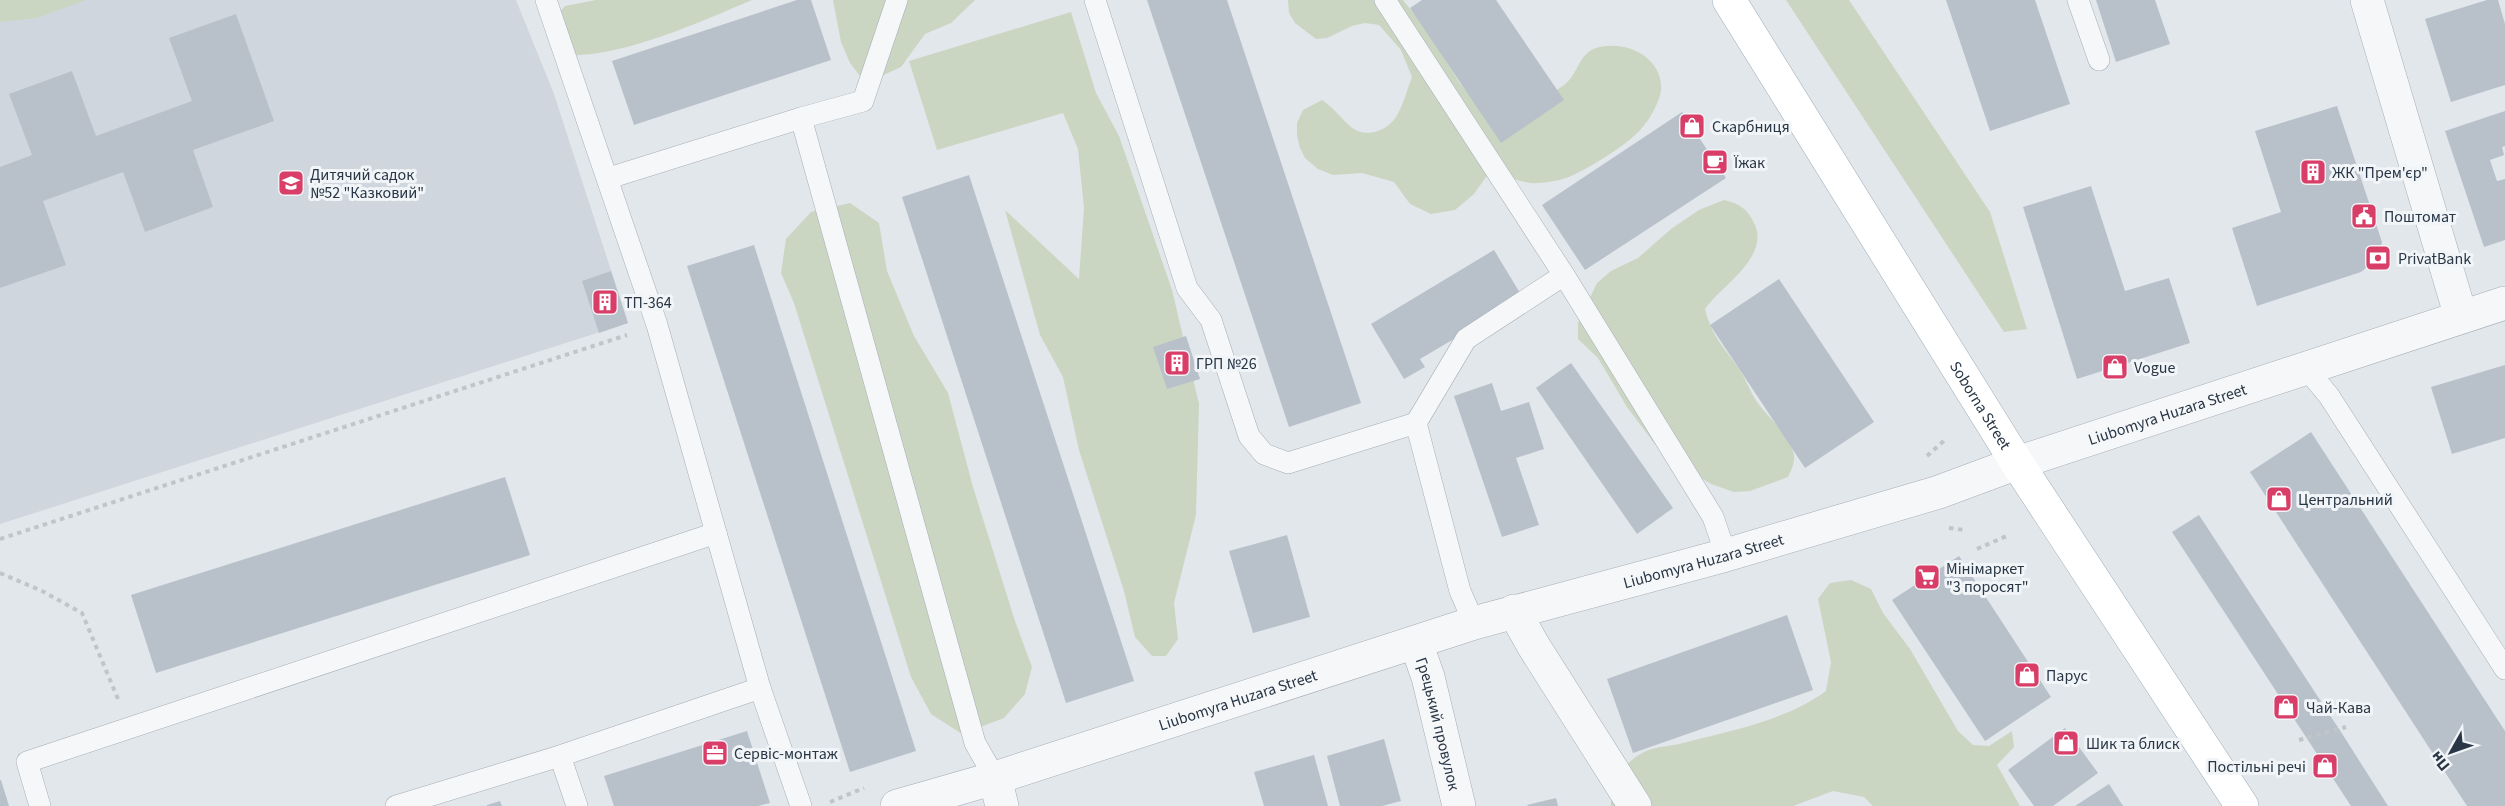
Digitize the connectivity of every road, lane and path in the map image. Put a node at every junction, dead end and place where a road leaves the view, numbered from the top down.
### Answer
1 (546, 0) edge
2 (897, 0) edge
3 (1095, 0) edge
4 (1385, 0) edge
5 (1729, 0) edge
6 (2078, 0) edge
7 (2367, 0) edge
8 (2099, 60) dead end
9 (801, 118) junction
10 (609, 178) junction
11 (1564, 275) junction
12 (2505, 303) edge
13 (2461, 317) junction
14 (657, 325) junction
15 (2305, 367) junction
16 (1416, 423) junction
17 (2018, 462) junction
18 (716, 533) junction
19 (2009, 535) dead end
20 (0, 539) edge
21 (1977, 549) dead end
22 (1726, 555) junction
23 (0, 573) edge
24 (1514, 611) junction
25 (1474, 623) junction
26 (1416, 643) junction
27 (2505, 669) edge
28 (760, 688) junction
29 (130, 727) junction
30 (2346, 727) dead end
31 (2299, 740) dead end
32 (560, 756) junction
33 (999, 792) edge
34 (40, 806) edge
35 (396, 806) edge
36 (577, 806) edge
37 (801, 806) edge
38 (897, 806) edge
39 (1459, 806) edge
40 (1635, 806) edge
41 (2242, 806) edge

1 - 10 lane
2 - 9 lane
3 - 16 lane
4 - 11 lane
5 - 17 main road, Soborna Street
6 - 8 lane
7 - 13 street
9 - 10 lane
9 - 33 lane
10 - 14 lane
11 - 16 lane
11 - 22 lane
12 - 13 street, Liubomyra Huzara Street
13 - 15 street, Liubomyra Huzara Street
14 - 18 lane
14 - 20 path
15 - 17 street, Liubomyra Huzara Street
15 - 27 lane
16 - 25 lane
17 - 22 street, Liubomyra Huzara Street
17 - 41 main road, Soborna Street
18 - 28 lane
18 - 29 lane
19 - 21 path
22 - 24 street, Liubomyra Huzara Street
23 - 29 path
24 - 25 street, Liubomyra Huzara Street
24 - 40 street
25 - 26 street, Liubomyra Huzara Street
26 - 33 street, Liubomyra Huzara Street
26 - 39 street, Грецький провулок
28 - 32 lane
28 - 37 lane
29 - 34 lane
30 - 31 path
32 - 35 lane
32 - 36 lane
33 - 38 street, Liubomyra Huzara Street

